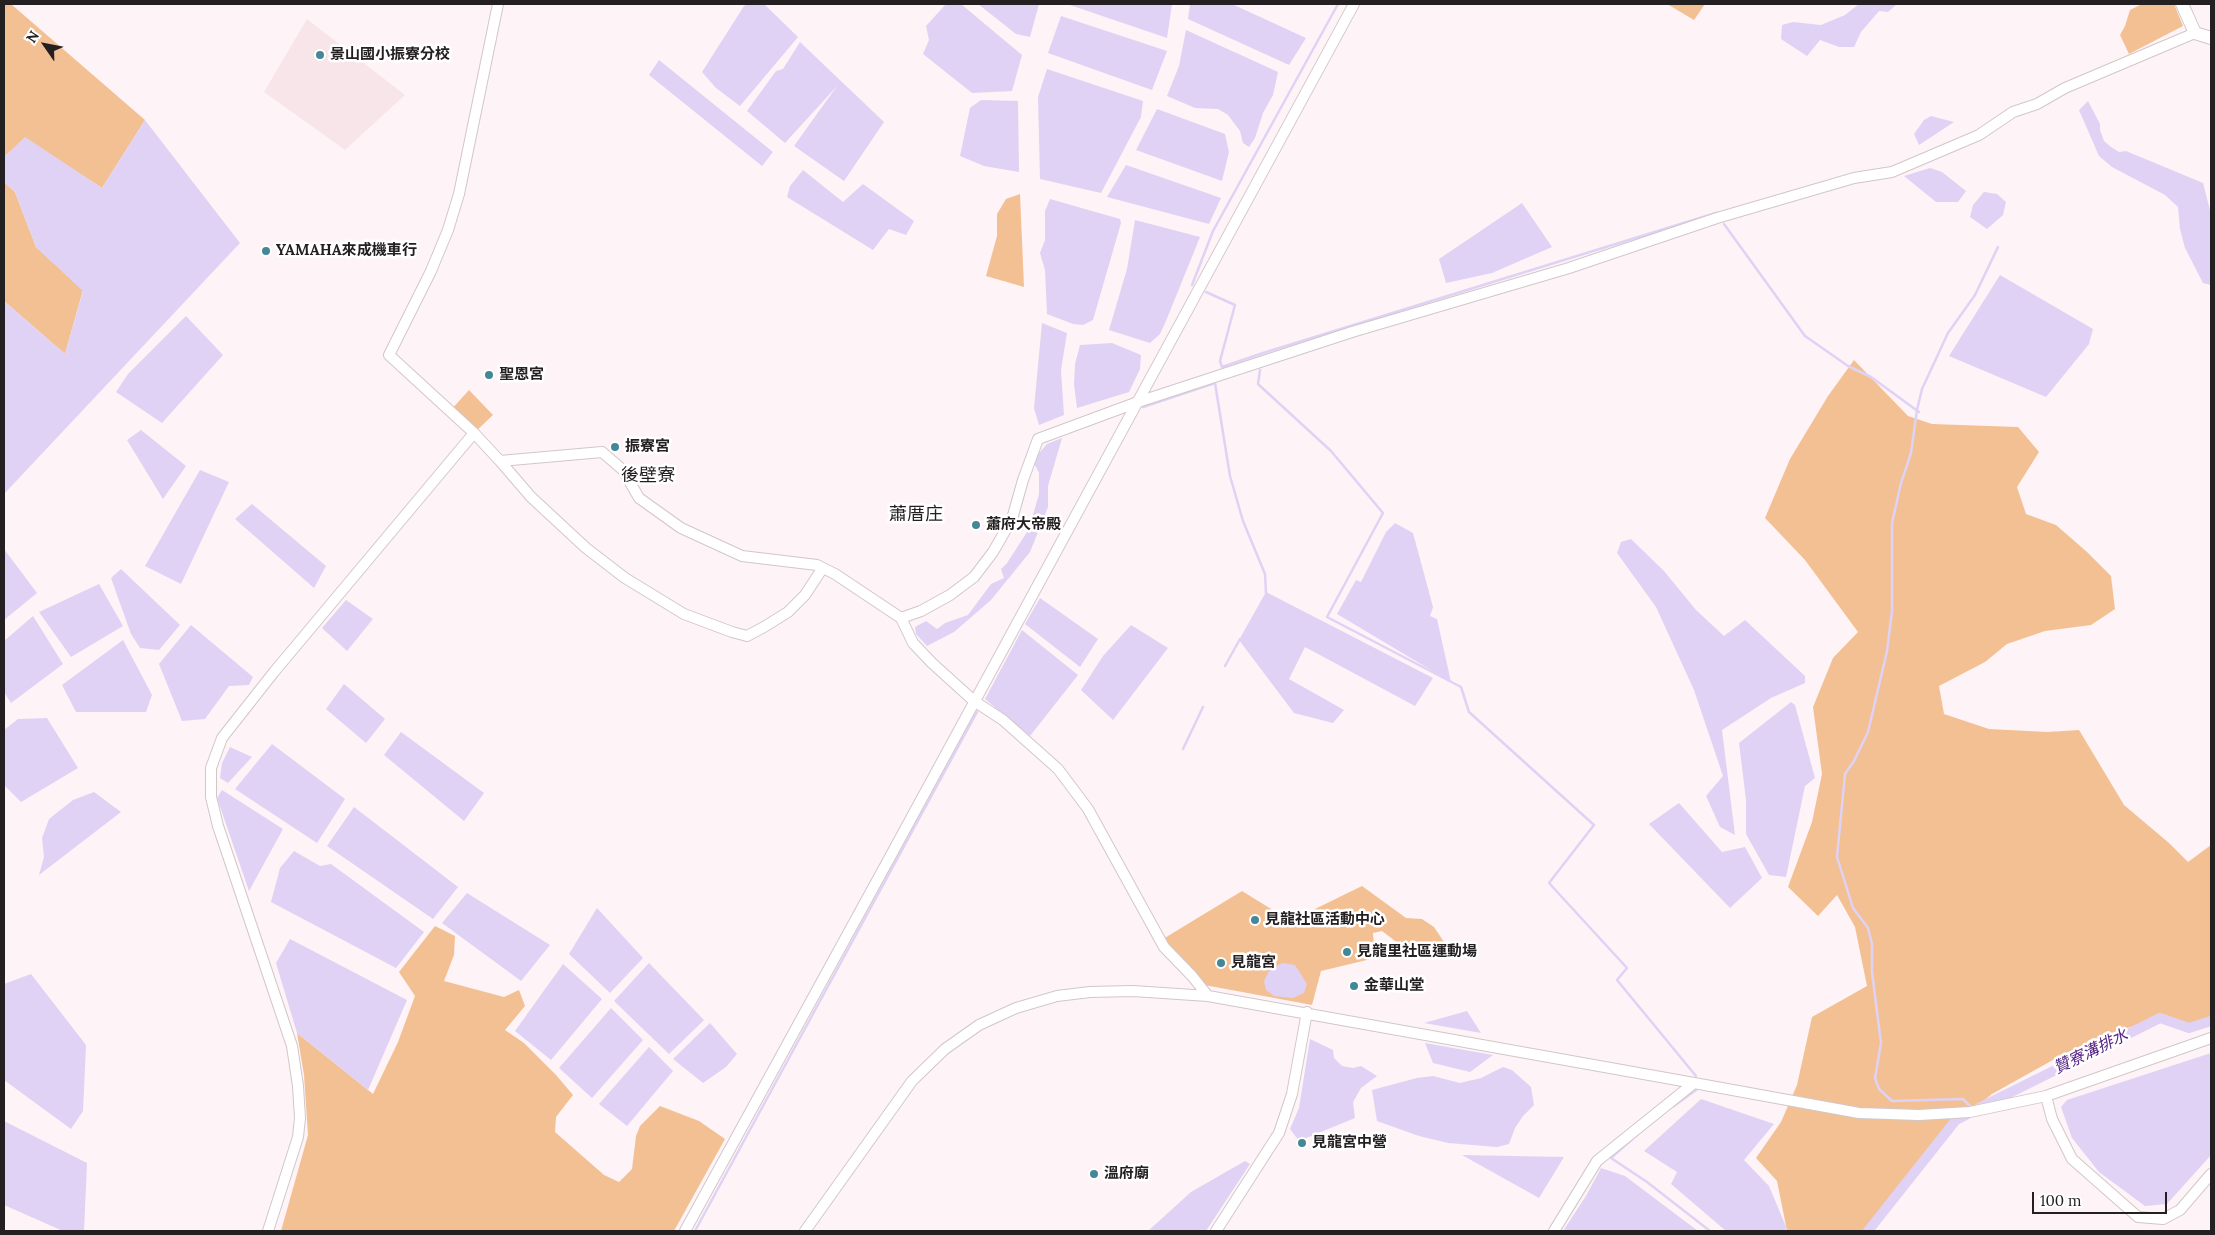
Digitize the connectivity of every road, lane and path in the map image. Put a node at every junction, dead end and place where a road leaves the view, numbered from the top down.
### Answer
1 (498, 4) edge
2 (1354, 4) edge
3 (2182, 4) edge
4 (2195, 33) junction
5 (2211, 38) edge
6 (1138, 402) junction
7 (474, 434) junction
8 (500, 461) junction
9 (822, 569) junction
10 (900, 618) junction
11 (974, 701) junction
12 (1208, 996) junction
13 (1307, 1012) junction
14 (2211, 1038) edge
15 (1694, 1083) junction
16 (2046, 1096) junction
17 (2211, 1174) edge
18 (268, 1231) edge
19 (685, 1231) edge
20 (805, 1231) edge
21 (1216, 1231) edge
22 (1554, 1231) edge

1 - 7 street
2 - 6 street
3 - 4 main road
4 - 5 main road
4 - 6 street
6 - 10 street
6 - 11 street
7 - 8 street
7 - 18 street
8 - 9 street
8 - 9 street
9 - 10 street
10 - 11 street
11 - 12 street
11 - 19 street
12 - 13 street
12 - 20 street
13 - 15 street
13 - 21 street
14 - 16 street
15 - 16 street
15 - 22 street
16 - 17 street

